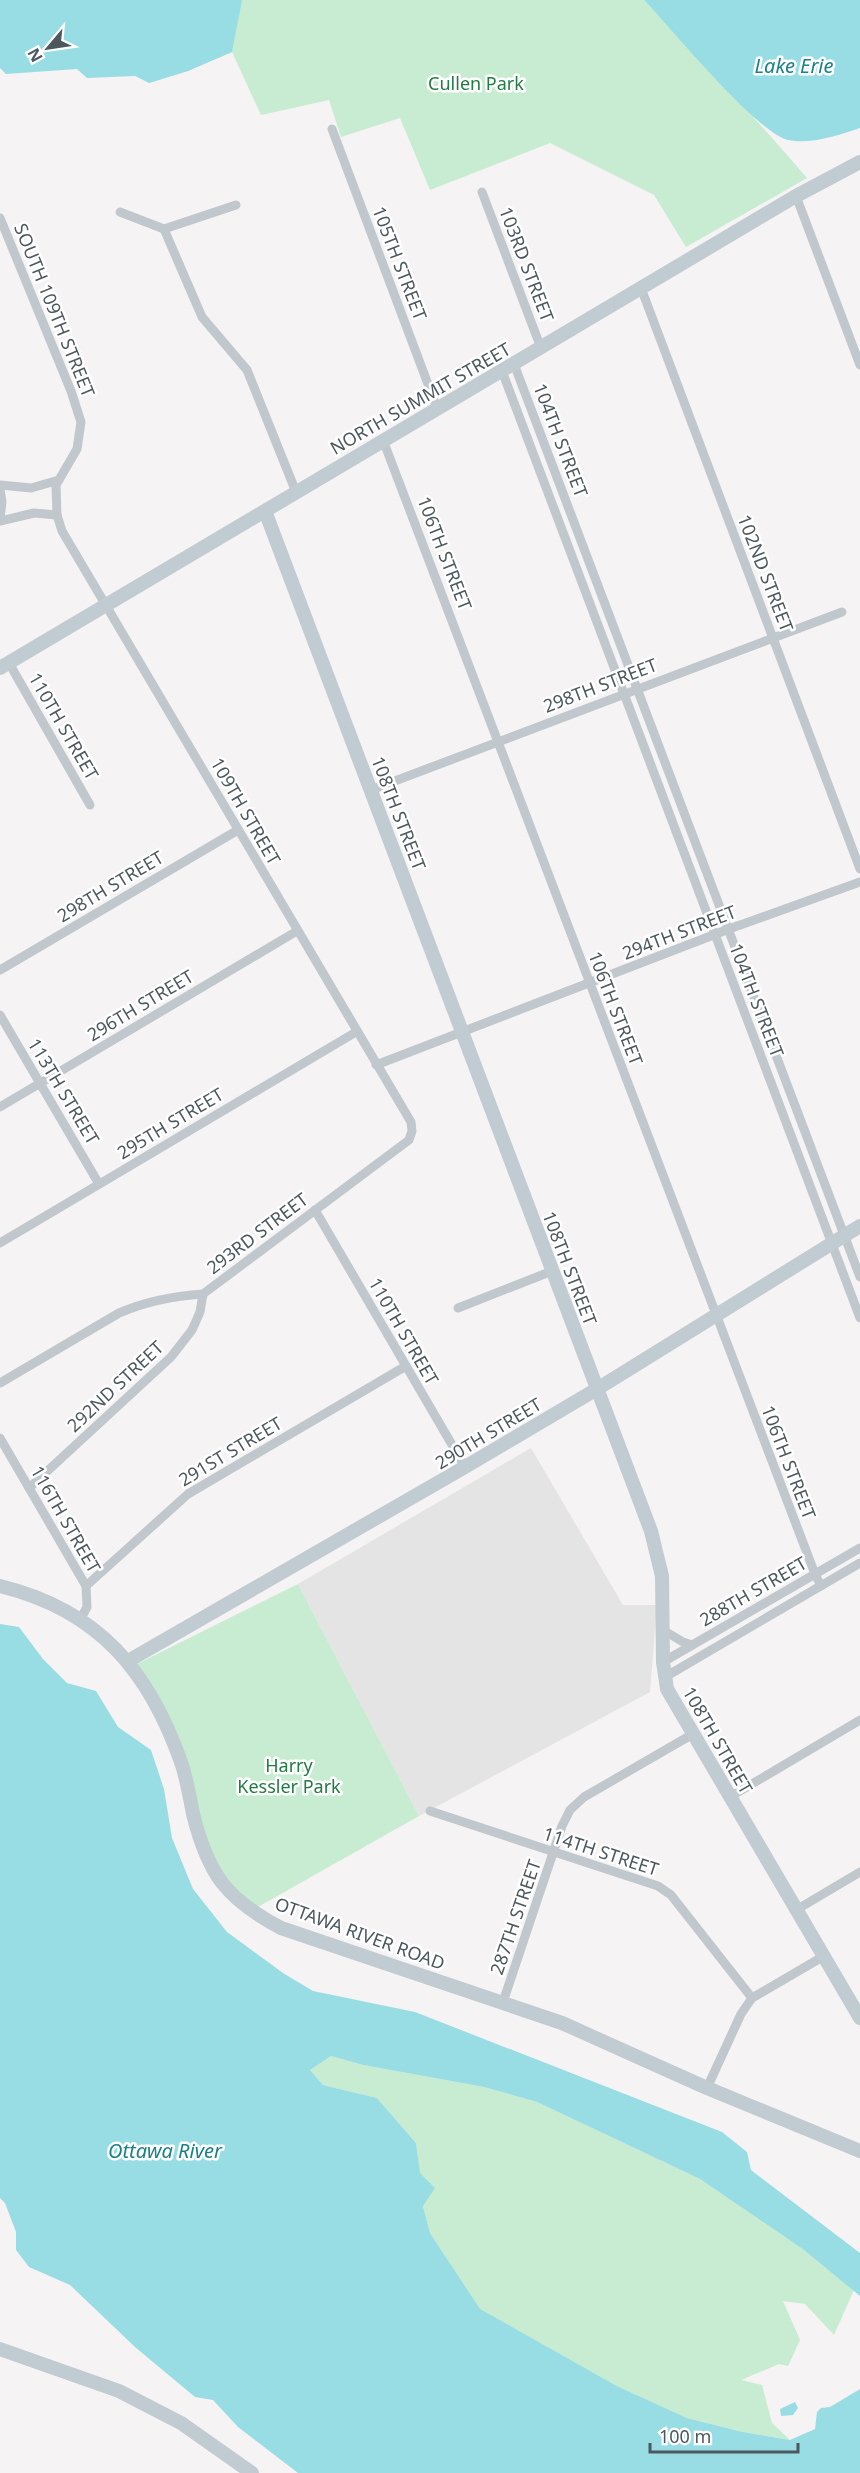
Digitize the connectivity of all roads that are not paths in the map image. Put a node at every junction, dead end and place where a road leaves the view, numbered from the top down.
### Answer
1 (332, 129) dead end
2 (860, 162) edge
3 (482, 192) dead end
4 (796, 196) junction
5 (236, 205) dead end
6 (120, 212) dead end
7 (0, 218) edge
8 (164, 229) junction
9 (641, 288) junction
10 (541, 348) junction
11 (514, 364) junction
12 (860, 365) edge
13 (502, 371) junction
14 (437, 408) junction
15 (383, 440) junction
16 (59, 480) junction
17 (0, 487) edge
18 (296, 492) junction
19 (265, 511) junction
20 (57, 515) junction
21 (0, 519) edge
22 (577, 528) junction
23 (563, 533) junction
24 (106, 605) junction
25 (842, 612) dead end
26 (773, 638) junction
27 (4, 666) edge
28 (638, 689) junction
29 (624, 694) junction
30 (498, 742) junction
31 (370, 790) junction
32 (90, 805) dead end
33 (684, 812) junction
34 (670, 817) junction
35 (238, 830) junction
36 (860, 869) edge
37 (860, 882) edge
38 (729, 929) junction
39 (297, 931) junction
40 (715, 935) junction
41 (0, 970) edge
42 (589, 984) junction
43 (0, 1015) edge
44 (356, 1032) junction
45 (462, 1032) junction
46 (376, 1065) junction
47 (40, 1083) junction
48 (789, 1088) junction
49 (775, 1093) junction
50 (0, 1107) edge
51 (411, 1122) joint
52 (99, 1184) junction
53 (315, 1210) junction
54 (860, 1226) edge
55 (844, 1235) junction
56 (0, 1243) edge
57 (832, 1243) junction
58 (552, 1271) junction
59 (860, 1277) edge
60 (203, 1294) junction
61 (458, 1308) dead end
62 (715, 1316) junction
63 (860, 1318) edge
64 (406, 1366) junction
65 (0, 1383) edge
66 (597, 1389) junction
67 (0, 1438) edge
68 (465, 1467) junction
69 (29, 1488) junction
70 (860, 1548) edge
71 (860, 1563) edge
72 (814, 1574) junction
73 (0, 1586) edge
74 (86, 1586) junction
75 (821, 1586) junction
76 (80, 1620) junction
77 (663, 1630) junction
78 (692, 1645) junction
79 (128, 1661) junction
80 (663, 1662) junction
81 (665, 1677) junction
82 (860, 1720) edge
83 (693, 1734) junction
84 (730, 1797) junction
85 (430, 1811) dead end
86 (554, 1852) junction
87 (860, 1872) edge
88 (796, 1910) junction
89 (824, 1956) junction
90 (752, 1998) junction
91 (503, 2002) junction
92 (860, 2018) edge
93 (707, 2088) junction
94 (860, 2151) edge
95 (0, 2349) edge
96 (252, 2473) edge

1 - 14 street, 105TH STREET
2 - 4 street, NORTH SUMMIT STREET
3 - 10 street, 103RD STREET
4 - 9 street, NORTH SUMMIT STREET
4 - 12 street
5 - 8 street
6 - 8 street
7 - 16 street, SOUTH 109TH STREET
8 - 18 street
9 - 10 street, NORTH SUMMIT STREET
9 - 26 street, 102ND STREET
10 - 11 street, NORTH SUMMIT STREET
11 - 13 street, NORTH SUMMIT STREET
11 - 22 street, 104TH STREET
13 - 14 street, NORTH SUMMIT STREET
13 - 23 street, 104TH STREET
14 - 15 street, NORTH SUMMIT STREET
15 - 18 street, NORTH SUMMIT STREET
15 - 30 street, 106TH STREET
16 - 17 street
16 - 20 street, SOUTH 109TH STREET
17 - 21 street
18 - 19 street, NORTH SUMMIT STREET
19 - 24 street, NORTH SUMMIT STREET
19 - 31 street, 108TH STREET
20 - 21 street
20 - 24 street, 109TH STREET
22 - 23 street
22 - 28 street, 104TH STREET
23 - 29 street, 104TH STREET
24 - 27 street, NORTH SUMMIT STREET
24 - 35 street, 109TH STREET
25 - 26 street, 298TH STREET
26 - 28 street, 298TH STREET
26 - 36 street, 102ND STREET
27 - 32 street, 110TH STREET
28 - 29 street, 298TH STREET
28 - 33 street, 104TH STREET
29 - 30 street, 298TH STREET
29 - 34 street, 104TH STREET
30 - 31 street, 298TH STREET
30 - 42 street, 106TH STREET
31 - 45 street, 108TH STREET
33 - 34 street
33 - 38 street, 104TH STREET
34 - 40 street, 104TH STREET
35 - 39 street, 109TH STREET
35 - 41 street, 298TH STREET
37 - 38 street, 294TH STREET
38 - 40 street, 294TH STREET
38 - 48 street, 104TH STREET
39 - 44 street, 109TH STREET
39 - 47 street, 296TH STREET
40 - 42 street, 294TH STREET
40 - 49 street, 104TH STREET
42 - 45 street, 294TH STREET
42 - 62 street, 106TH STREET
43 - 47 street, 113TH STREET
44 - 46 street, 109TH STREET
44 - 52 street, 295TH STREET
45 - 46 street, 294TH STREET
45 - 58 street, 108TH STREET
46 - 51 street, 109TH STREET
47 - 50 street, 296TH STREET
47 - 52 street, 113TH STREET
48 - 49 street
48 - 55 street, 104TH STREET
49 - 57 street, 104TH STREET
51 - 53 street, 293RD STREET
52 - 56 street, 295TH STREET
53 - 60 street, 293RD STREET
53 - 64 street, 110TH STREET
54 - 55 street, 290TH STREET
55 - 57 street, 290TH STREET
55 - 59 street, 104TH STREET
57 - 62 street, 290TH STREET
57 - 63 street, 104TH STREET
58 - 61 street
58 - 66 street, 108TH STREET
60 - 65 street, 293RD STREET
60 - 69 street, 292ND STREET
62 - 66 street, 290TH STREET
62 - 72 street, 106TH STREET
64 - 68 street, 110TH STREET
64 - 74 street, 291ST STREET
66 - 68 street, 290TH STREET
66 - 77 street, 108TH STREET
67 - 69 street, 116TH STREET
68 - 79 street, 290TH STREET
69 - 74 street, 116TH STREET
70 - 72 street, 288TH STREET
71 - 75 street, 288TH STREET
72 - 75 street, 106TH STREET
72 - 78 street, 288TH STREET
73 - 76 street, OTTAWA RIVER ROAD
74 - 76 street, 116TH STREET
75 - 81 street, 288TH STREET
76 - 79 street, OTTAWA RIVER ROAD
77 - 78 street
77 - 80 street, 108TH STREET
78 - 80 street, 288TH STREET
79 - 91 street, OTTAWA RIVER ROAD
80 - 81 street, 108TH STREET
81 - 83 street, 108TH STREET
82 - 84 street
83 - 84 street, 108TH STREET
83 - 86 street, 287TH STREET
84 - 88 street, 108TH STREET
85 - 86 street, 114TH STREET
86 - 90 street, 114TH STREET
86 - 91 street, 287TH STREET
87 - 88 street
88 - 89 street, 108TH STREET
89 - 90 street
89 - 92 street, 108TH STREET
90 - 93 street
91 - 93 street, OTTAWA RIVER ROAD
93 - 94 street, OTTAWA RIVER ROAD
95 - 96 street

